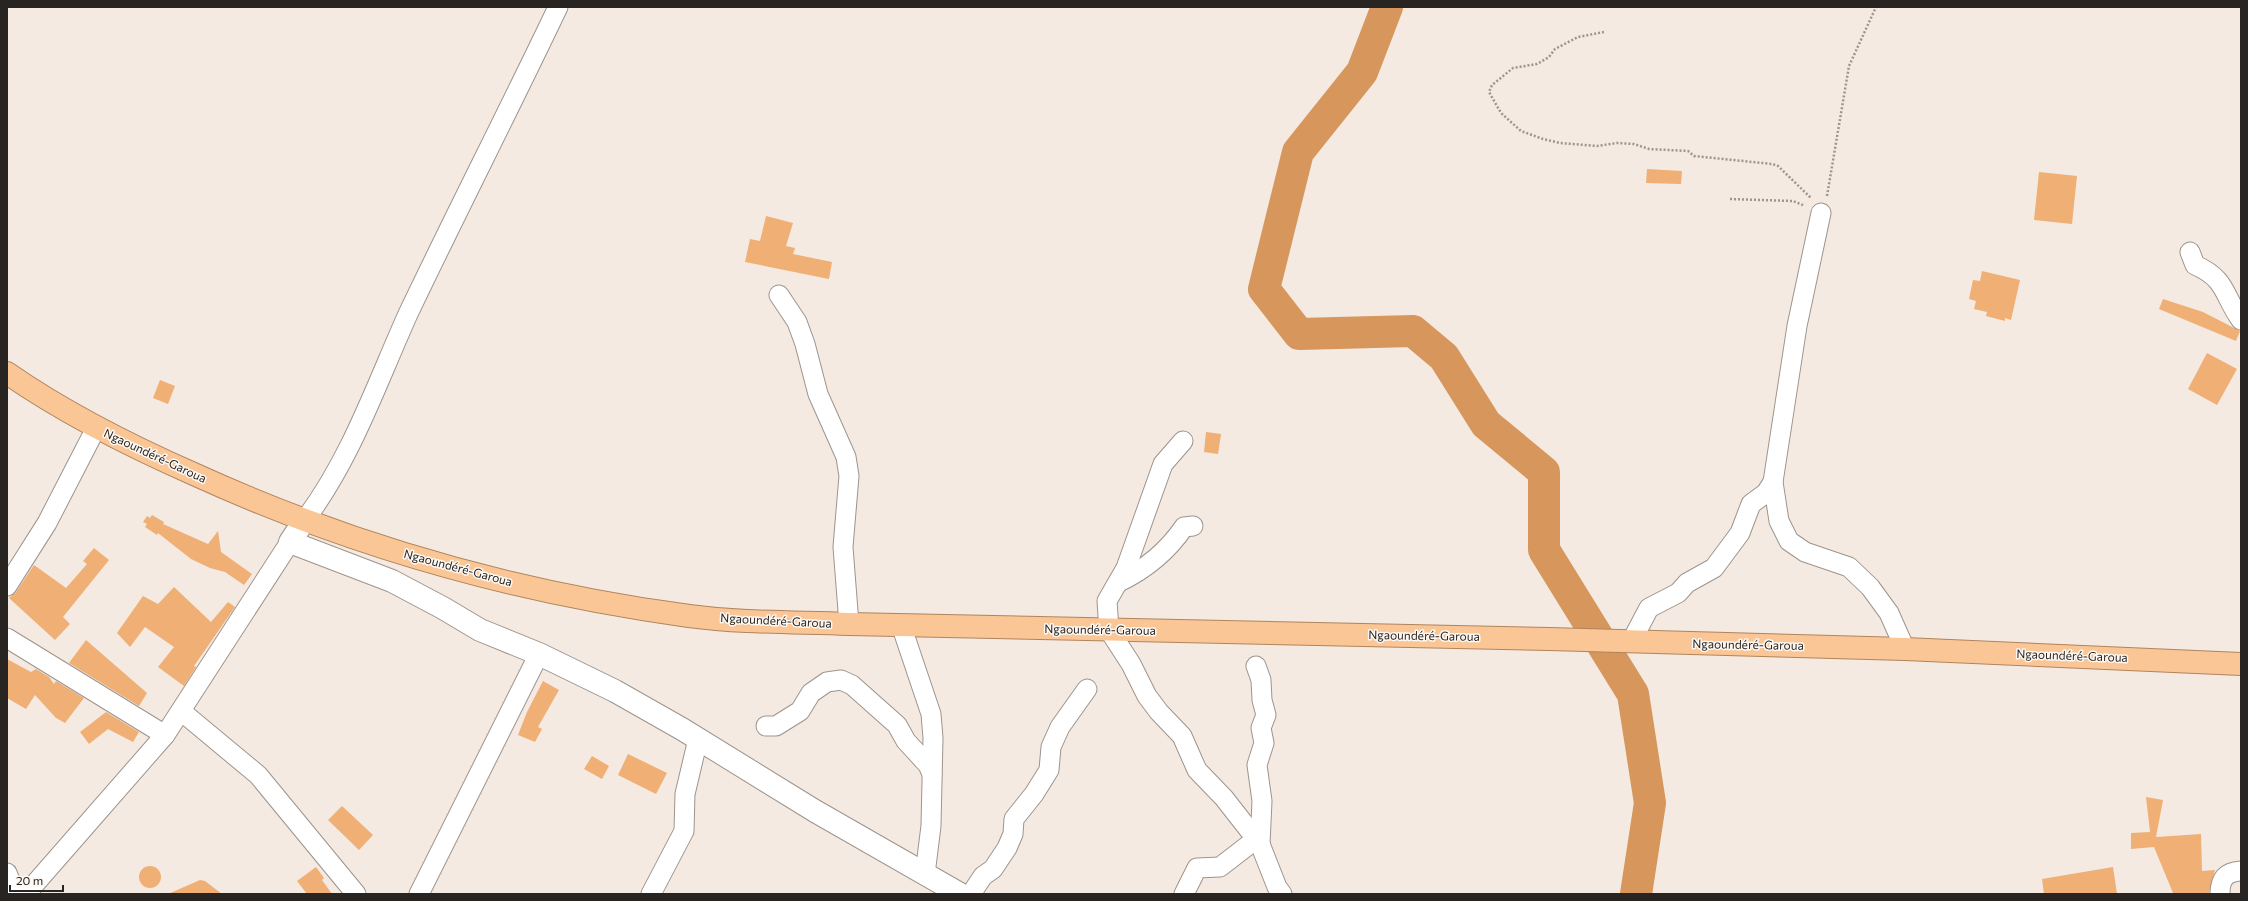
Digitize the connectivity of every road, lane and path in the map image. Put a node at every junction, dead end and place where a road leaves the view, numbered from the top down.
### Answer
1 (558, 7) edge
2 (1876, 7) edge
3 (1604, 32) dead end
4 (1730, 199) dead end
5 (1822, 211) junction
6 (2190, 252) dead end
7 (779, 295) dead end
8 (2241, 320) edge
9 (7, 373) edge
10 (96, 428) junction
11 (1183, 441) dead end
12 (1773, 482) junction
13 (304, 521) junction
14 (1193, 526) dead end
15 (290, 542) junction
16 (1119, 582) junction
17 (7, 586) edge
18 (850, 624) junction
19 (901, 625) junction
20 (1109, 630) junction
21 (7, 638) edge
22 (1621, 642) junction
23 (1905, 649) junction
24 (538, 654) junction
25 (2241, 664) edge
26 (1256, 666) dead end
27 (1087, 689) dead end
28 (181, 711) junction
29 (766, 726) dead end
30 (165, 735) junction
31 (698, 739) junction
32 (932, 774) junction
33 (1257, 842) junction
34 (2241, 870) edge
35 (7, 873) edge
36 (925, 874) junction
37 (950, 892) edge
38 (16, 893) edge
39 (356, 894) edge
40 (419, 894) edge
41 (651, 894) edge
42 (971, 894) edge
43 (1184, 894) edge
44 (1282, 894) edge
45 (2220, 894) edge

1 - 13 street
2 - 5 path
3 - 5 path
4 - 5 path
5 - 12 street
6 - 8 street
7 - 18 street
9 - 10 highway, Ngaoundéré-Garoua
10 - 13 highway, Ngaoundéré-Garoua
10 - 17 street
11 - 16 street
12 - 22 street
12 - 23 street
13 - 15 street
13 - 18 highway, Ngaoundéré-Garoua
14 - 16 street
15 - 24 street
15 - 28 street
16 - 20 street
18 - 19 highway, Ngaoundéré-Garoua
19 - 20 highway, Ngaoundéré-Garoua
19 - 32 street
20 - 22 highway, Ngaoundéré-Garoua
20 - 33 street
21 - 30 street
22 - 23 highway, Ngaoundéré-Garoua
23 - 25 highway, Ngaoundéré-Garoua
24 - 31 street
24 - 40 street
26 - 33 street
27 - 42 street
28 - 30 street
28 - 39 street
29 - 32 street
30 - 38 street
31 - 36 street
31 - 41 street
32 - 36 street
33 - 43 street
33 - 44 street
34 - 45 street
35 - 38 street
36 - 37 street

